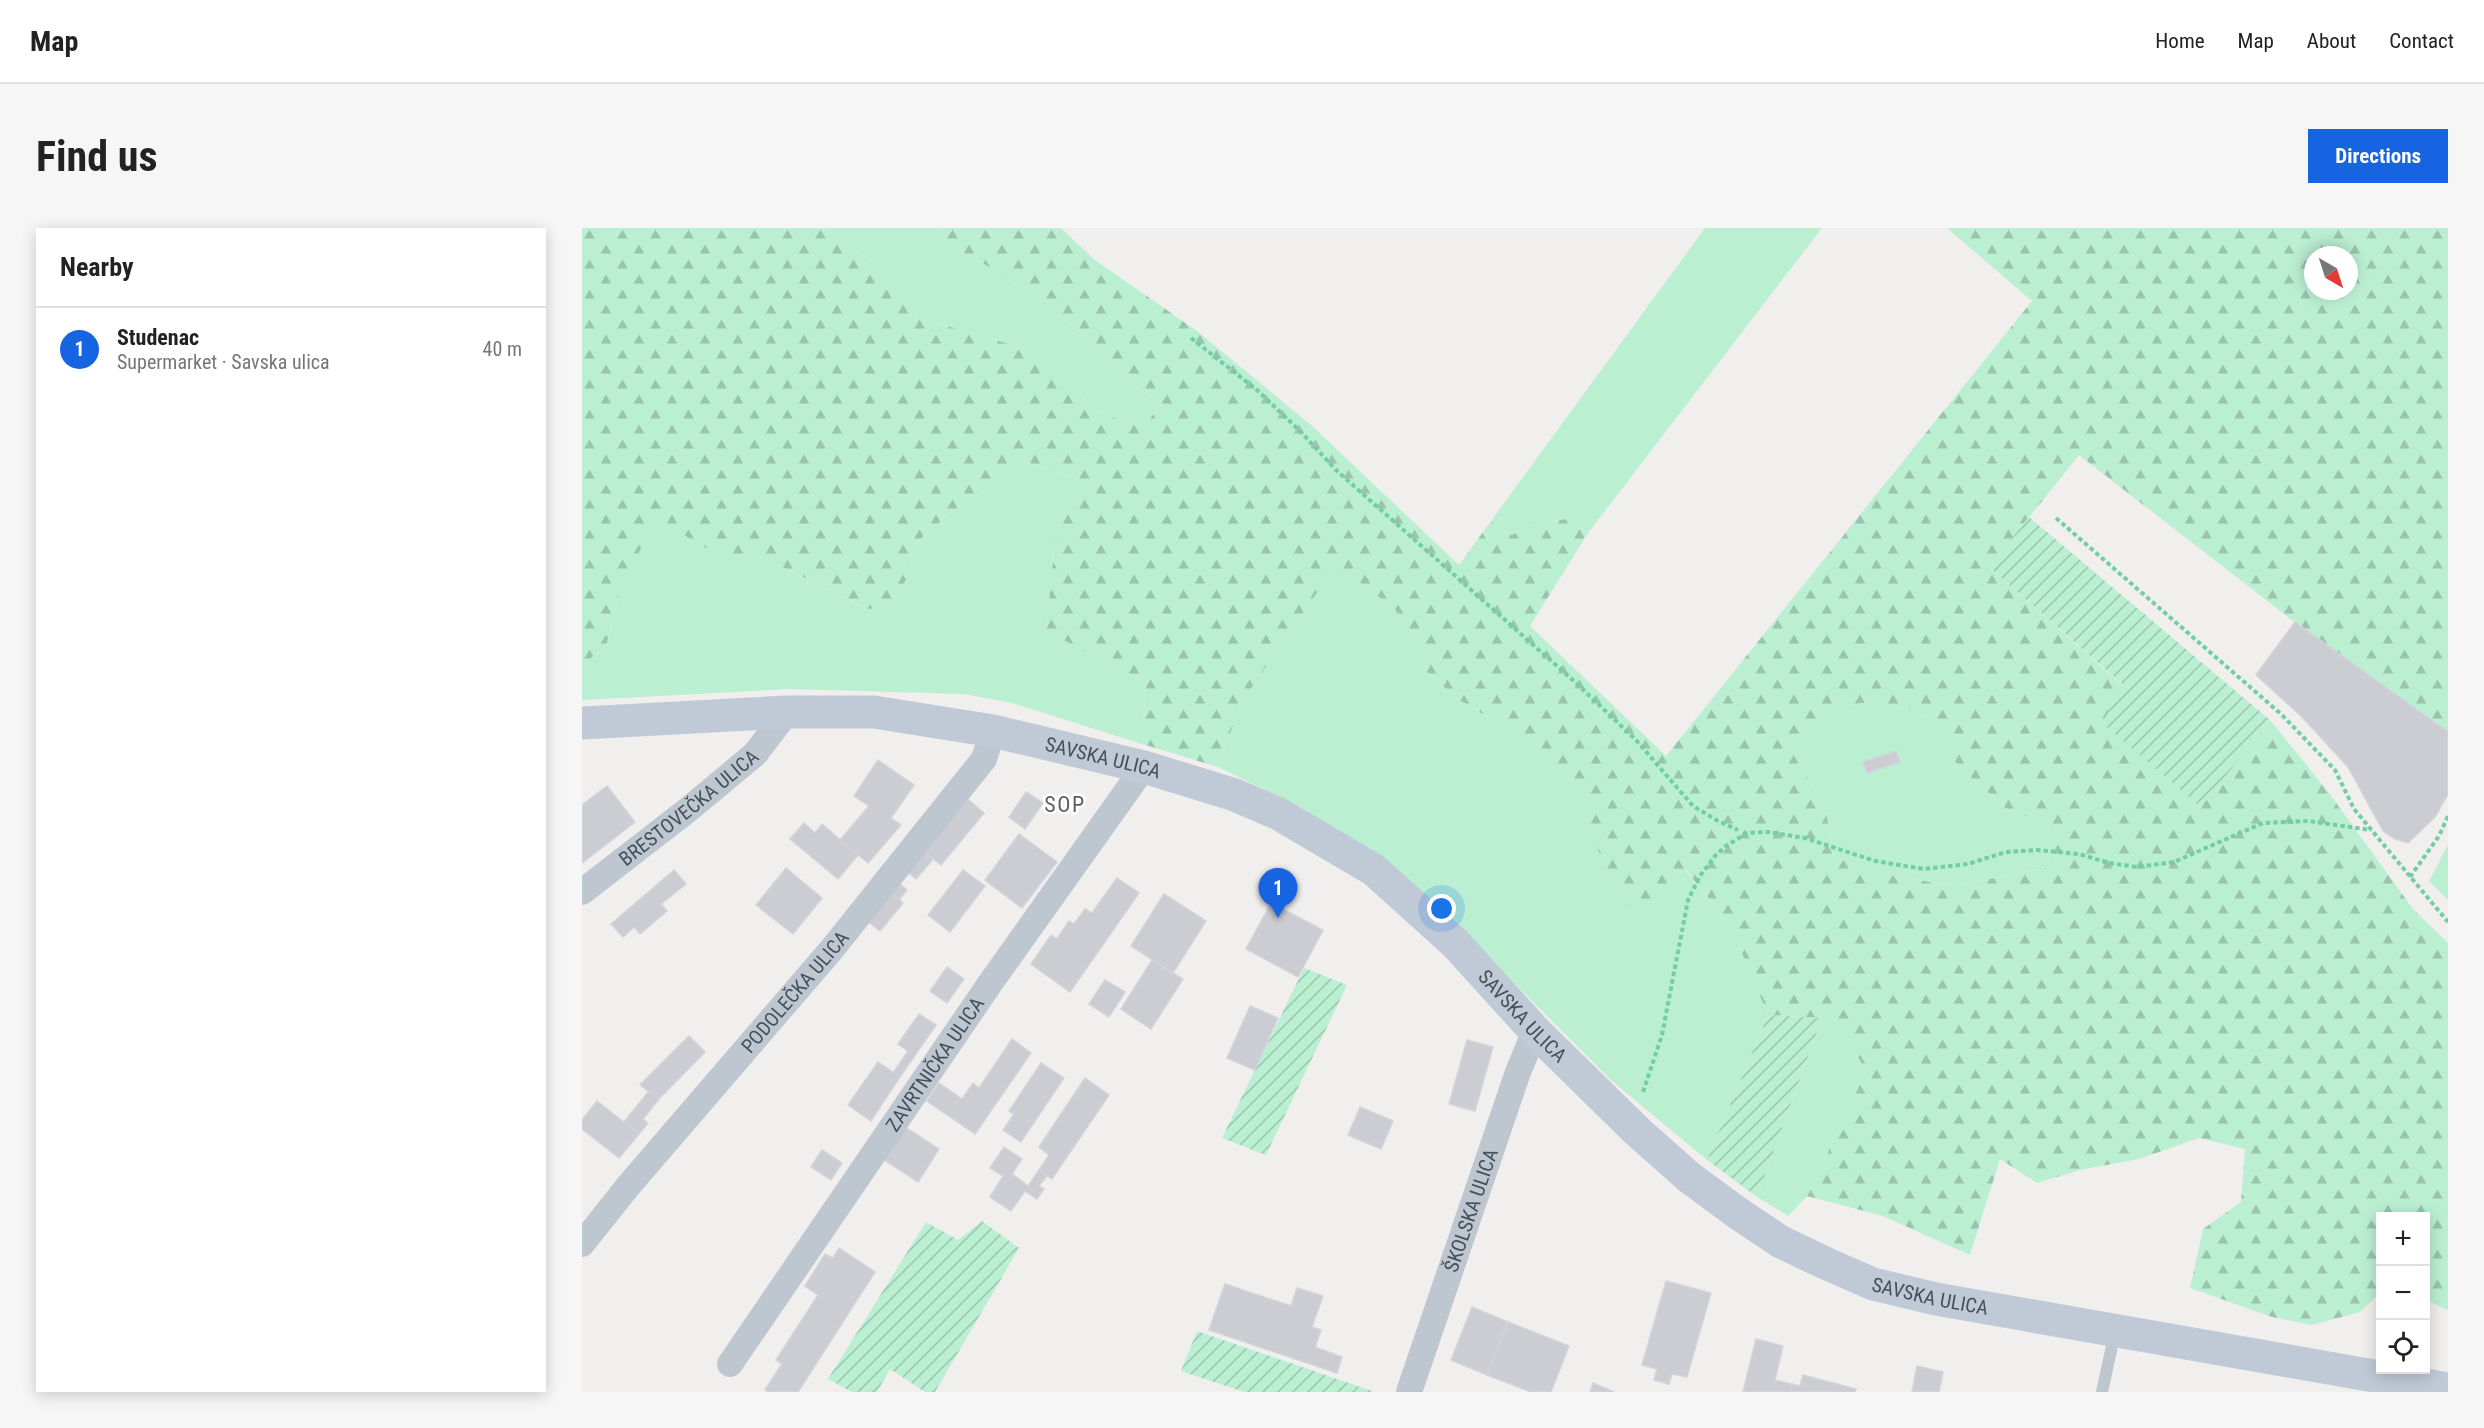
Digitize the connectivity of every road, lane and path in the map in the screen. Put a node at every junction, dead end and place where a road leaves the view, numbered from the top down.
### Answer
1 (1191, 338) dead end
2 (2056, 518) dead end
3 (787, 712) junction
4 (582, 723) edge
5 (993, 731) junction
6 (1144, 767) junction
7 (2448, 816) edge
8 (1738, 830) dead end
9 (2371, 830) junction
10 (2410, 877) junction
11 (582, 892) edge
12 (2448, 922) edge
13 (1535, 1031) junction
14 (1638, 1132) junction
15 (582, 1244) edge
16 (2115, 1331) junction
17 (730, 1364) dead end
18 (2448, 1389) edge
19 (1409, 1392) edge
20 (2102, 1392) edge

1 - 8 path
2 - 9 path
3 - 4 main road, SAVSKA ULICA
3 - 5 main road, SAVSKA ULICA
3 - 11 street, BRESTOVEČKA ULICA
5 - 6 main road, SAVSKA ULICA
5 - 15 street, PODOLEČKA ULICA
6 - 13 main road, SAVSKA ULICA
6 - 17 street, ZAVRTNIČKA ULICA
7 - 10 path
9 - 10 path
9 - 14 path
10 - 12 path
13 - 14 main road, SAVSKA ULICA
13 - 19 street, ŠKOLSKA ULICA
14 - 16 main road, SAVSKA ULICA
16 - 18 main road, SAVSKA ULICA
16 - 20 lane

